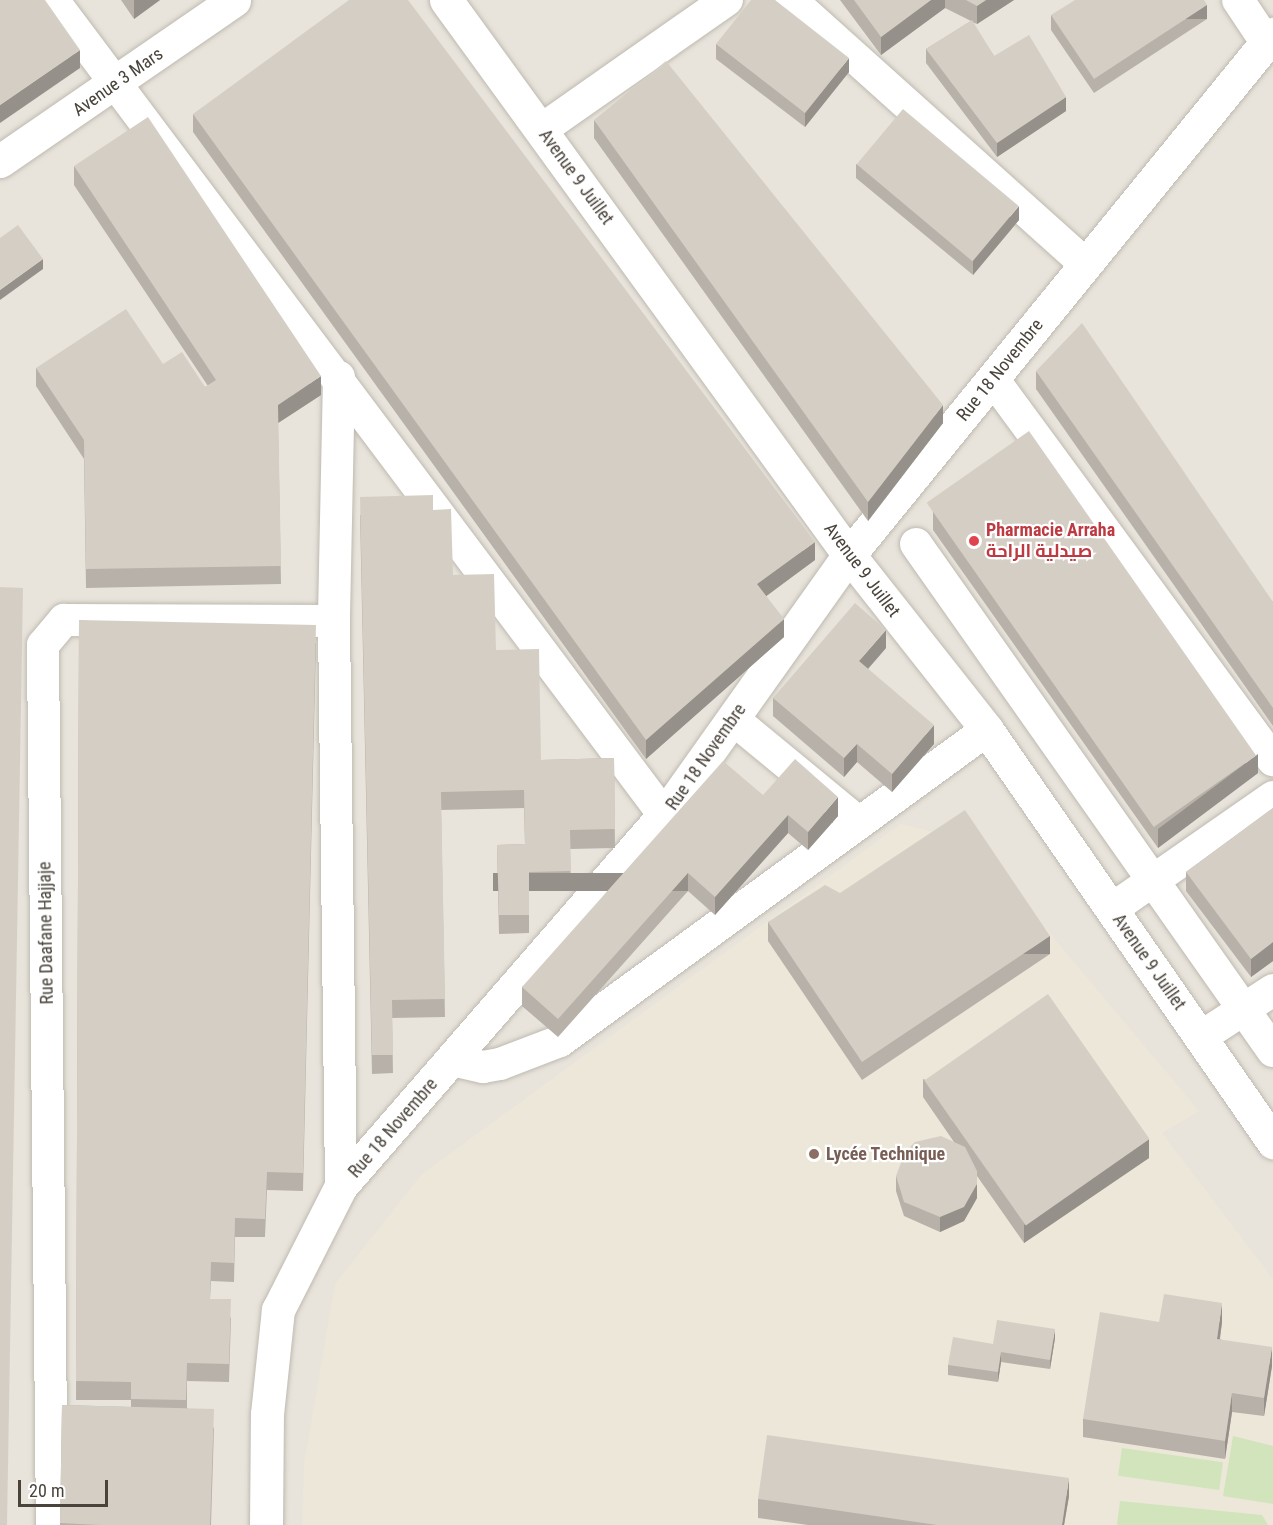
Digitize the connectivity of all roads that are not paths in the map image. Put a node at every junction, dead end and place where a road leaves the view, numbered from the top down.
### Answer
1 (53, 0) edge
2 (234, 0) edge
3 (446, 0) edge
4 (727, 0) edge
5 (791, 0) edge
6 (1238, 0) edge
7 (1270, 38) edge
8 (115, 84) junction
9 (541, 130) junction
10 (0, 161) edge
11 (1084, 263) junction
12 (339, 377) junction
13 (993, 379) junction
14 (916, 544) dead end
15 (849, 555) junction
16 (334, 621) junction
17 (733, 719) junction
18 (987, 730) junction
19 (1273, 760) edge
20 (1273, 797) edge
21 (664, 815) junction
22 (859, 823) junction
23 (1155, 881) junction
24 (1112, 909) junction
25 (1273, 990) edge
26 (1244, 1011) junction
27 (1201, 1037) junction
28 (1273, 1051) edge
29 (452, 1060) junction
30 (1273, 1142) edge
31 (341, 1186) junction
32 (52, 1525) edge
33 (266, 1525) edge

1 - 8 street
2 - 8 street, Avenue 3 Mars
3 - 9 street, Avenue 9 Juillet
4 - 9 street
5 - 11 street
6 - 7 street
7 - 11 street, Rue 18 Novembre
8 - 10 street, Avenue 3 Mars
8 - 12 street
9 - 15 street, Avenue 9 Juillet
11 - 13 street, Rue 18 Novembre
12 - 16 street
12 - 21 street
13 - 15 street, Rue 18 Novembre
13 - 19 street
14 - 23 street
15 - 17 street, Rue 18 Novembre
15 - 18 street, Avenue 9 Juillet
16 - 31 street
16 - 32 street, Rue Daafane Hajjaje
17 - 21 street, Rue 18 Novembre
17 - 22 street
18 - 22 street
18 - 24 street, Avenue 9 Juillet
20 - 23 street
21 - 29 street, Rue 18 Novembre
22 - 29 street
23 - 24 street
23 - 26 street
24 - 27 street, Avenue 9 Juillet
25 - 26 street
26 - 27 street
26 - 28 street
27 - 30 street, Avenue 9 Juillet
29 - 31 street, Rue 18 Novembre
31 - 33 street, Rue 18 Novembre

